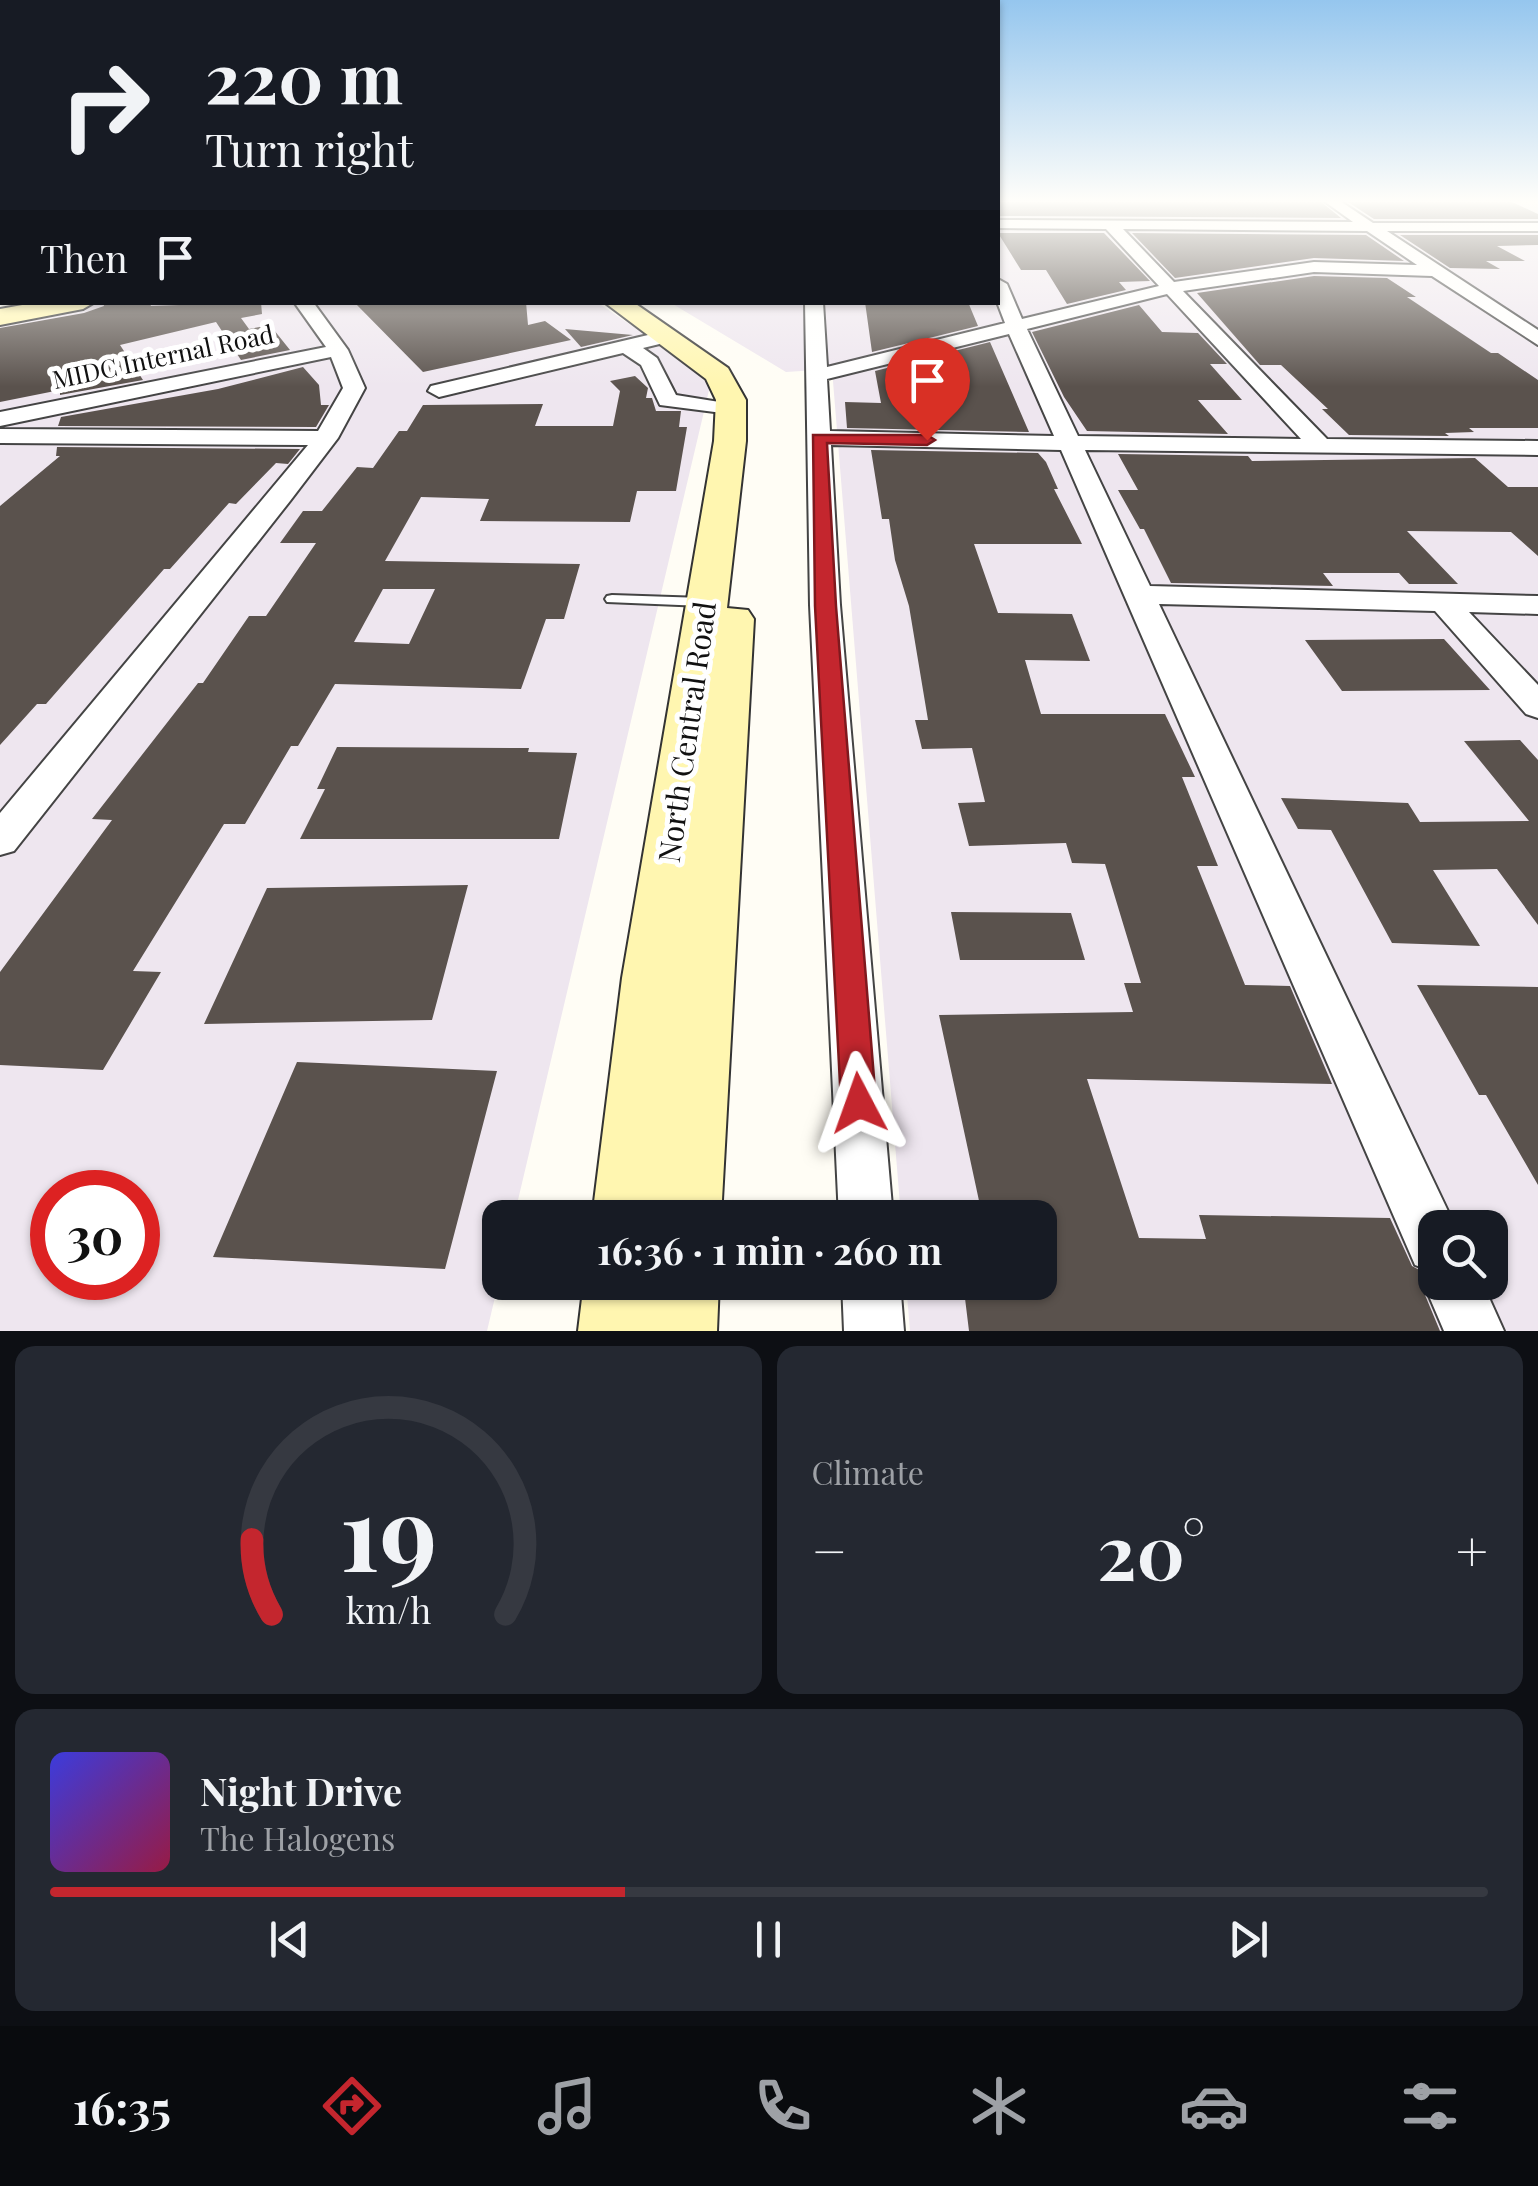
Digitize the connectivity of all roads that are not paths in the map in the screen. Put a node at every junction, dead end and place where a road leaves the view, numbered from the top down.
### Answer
1 (1146, 263) edge
2 (1425, 263) edge
3 (1435, 270) junction
4 (1170, 288) junction
5 (1000, 289) edge
6 (305, 305) edge
7 (814, 305) edge
8 (45, 306) edge
9 (0, 314) edge
10 (637, 322) edge
11 (1015, 326) junction
12 (1538, 340) edge
13 (338, 350) junction
14 (816, 376) junction
15 (439, 391) dead end
16 (0, 419) edge
17 (0, 436) edge
18 (326, 438) junction
19 (819, 438) junction
20 (1070, 443) junction
21 (1321, 446) junction
22 (1538, 448) edge
23 (1140, 596) junction
24 (612, 600) dead end
25 (707, 602) junction
26 (1444, 604) junction
27 (1538, 605) edge
28 (1538, 706) edge
29 (0, 840) edge
30 (632, 1200) edge
31 (684, 1200) edge
32 (865, 1200) edge
33 (1419, 1210) edge
34 (622, 1300) edge
35 (678, 1300) edge
36 (872, 1300) edge
37 (1460, 1300) edge
38 (619, 1331) edge
39 (676, 1331) edge
40 (874, 1331) edge
41 (1474, 1331) edge

1 - 4 street
2 - 3 street
3 - 4 street
3 - 12 street
4 - 11 street
4 - 21 street
5 - 11 street
6 - 13 street
7 - 14 street
8 - 9 main road
10 - 15 street
10 - 25 main road, North Central Road
10 - 31 main road, North Central Road
11 - 14 street
11 - 20 street
13 - 16 street, MIDC Internal Road
13 - 18 street
14 - 19 street
17 - 18 street
18 - 29 street
19 - 20 street
19 - 32 street
20 - 21 street
20 - 23 street
21 - 22 street
23 - 26 street
23 - 33 street
24 - 25 lane
25 - 30 main road, North Central Road
26 - 27 street
26 - 28 street
34 - 38 main road
35 - 39 main road
36 - 40 street
37 - 41 street

